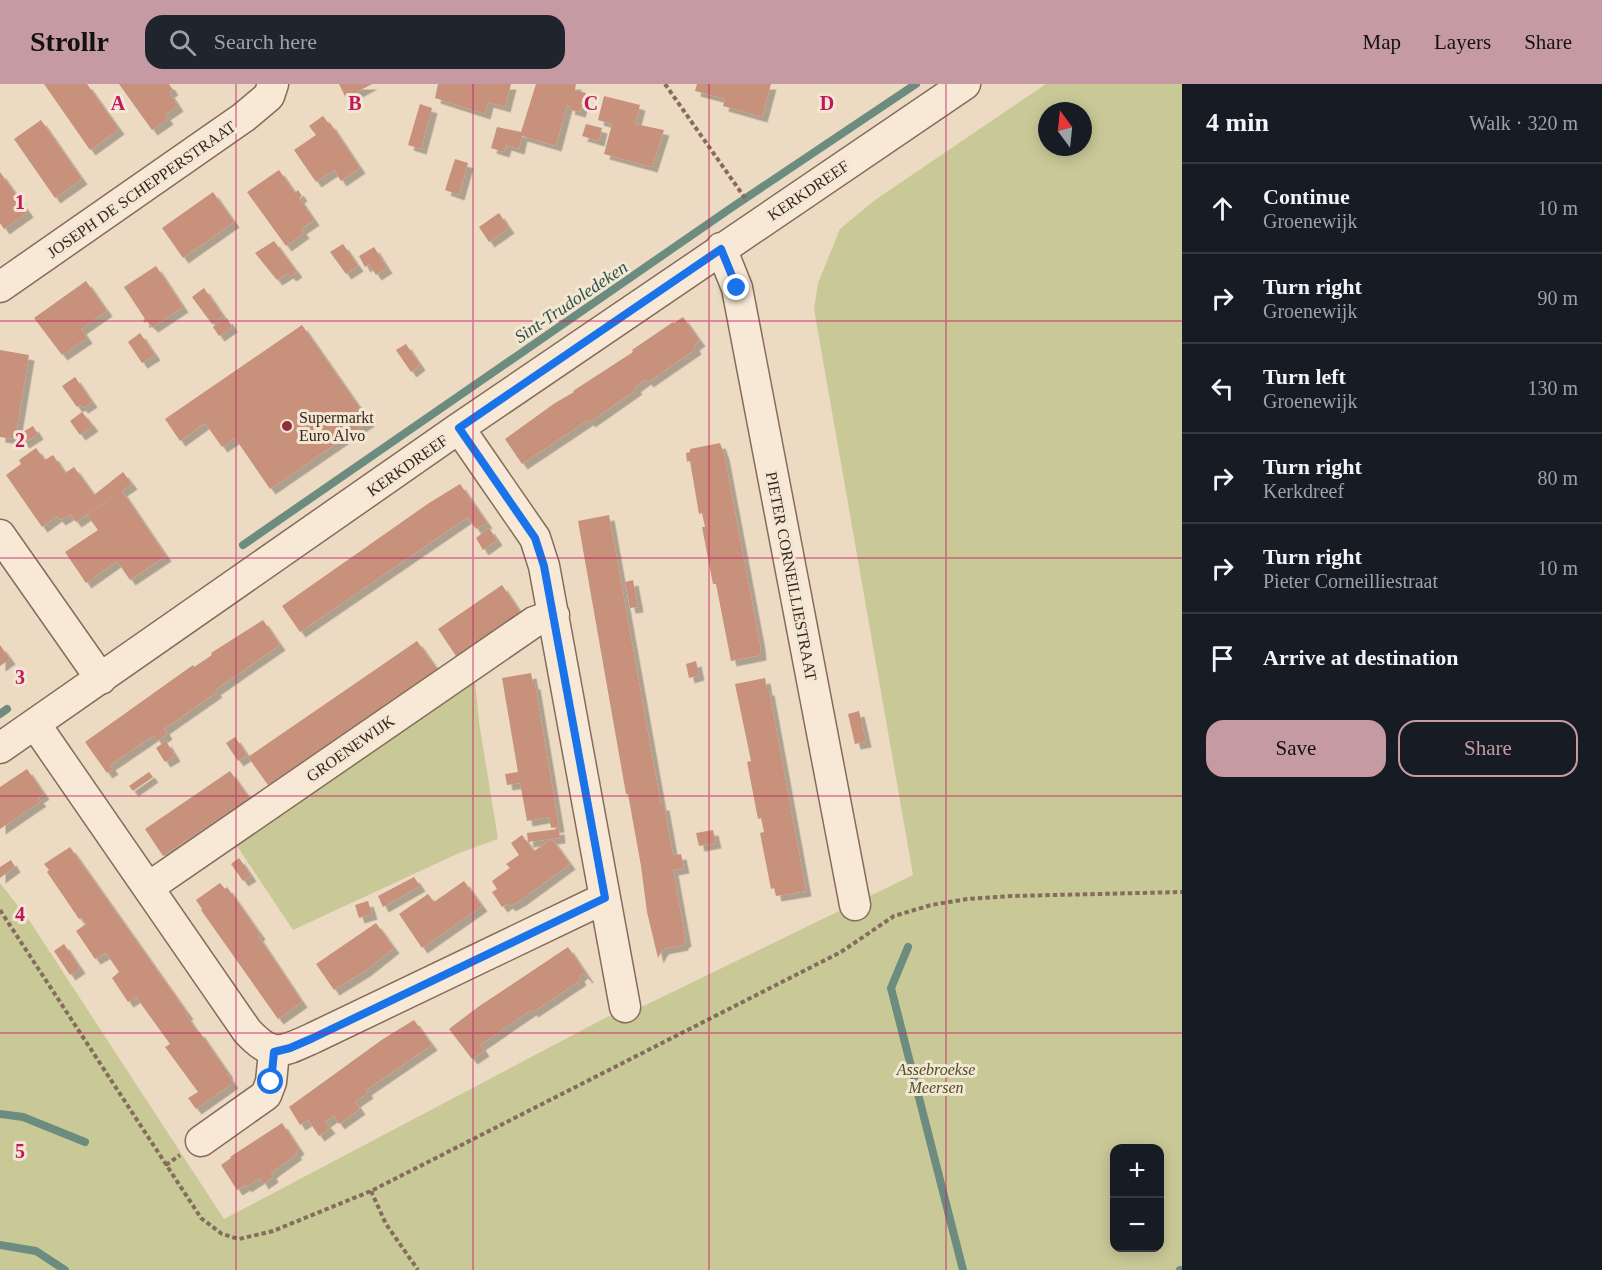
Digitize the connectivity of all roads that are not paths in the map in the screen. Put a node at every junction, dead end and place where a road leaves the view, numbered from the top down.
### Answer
1 (273, 84) edge
2 (965, 84) edge
3 (721, 249) junction
4 (0, 287) edge
5 (459, 428) junction
6 (0, 535) edge
7 (554, 615) junction
8 (101, 679) junction
9 (36, 724) junction
10 (0, 748) edge
11 (149, 887) junction
12 (605, 898) junction
13 (855, 905) dead end
14 (625, 1007) dead end
15 (274, 1052) junction
16 (201, 1141) dead end

1 - 4 street, JOSEPH DE SCHEPPERSTRAAT
2 - 3 street, KERKDREEF
3 - 5 street, KERKDREEF
3 - 13 street, PIETER CORNEILLIESTRAAT
5 - 7 street
5 - 8 street, KERKDREEF
6 - 8 street
7 - 11 street, GROENEWIJK
7 - 12 street
8 - 9 street, KERKDREEF
9 - 10 street, KERKDREEF
9 - 11 street
11 - 15 street
12 - 14 street
12 - 15 street
15 - 16 street

